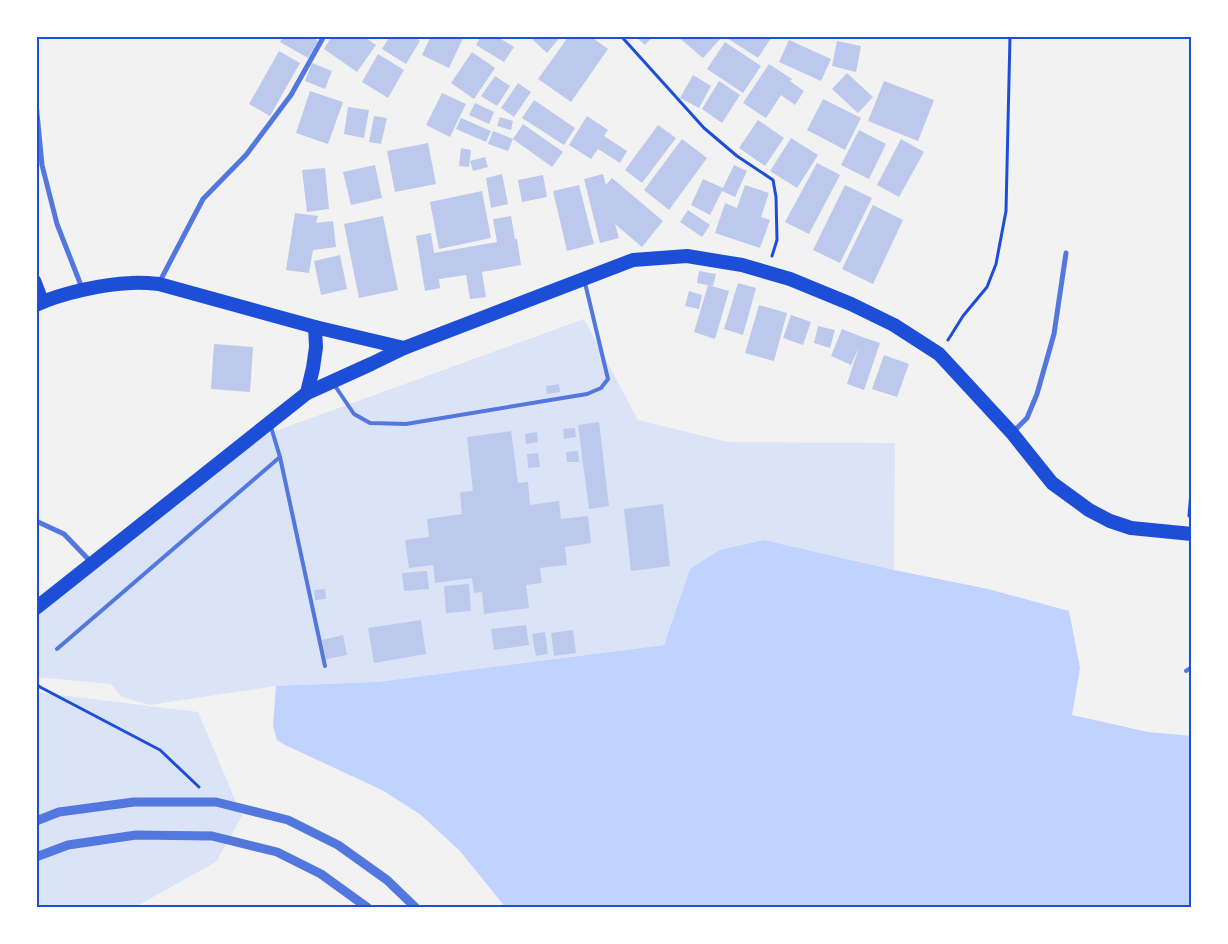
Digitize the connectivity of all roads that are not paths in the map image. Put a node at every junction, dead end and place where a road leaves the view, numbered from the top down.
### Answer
1 (324, 36) edge
2 (36, 103) edge
3 (1066, 253) dead end
4 (584, 279) junction
5 (36, 280) edge
6 (159, 284) junction
7 (82, 290) junction
8 (40, 303) edge
9 (315, 328) junction
10 (404, 348) junction
11 (332, 382) junction
12 (307, 393) junction
13 (270, 422) junction
14 (1012, 434) junction
15 (280, 458) junction
16 (36, 521) edge
17 (1189, 534) edge
18 (93, 563) junction
19 (36, 608) edge
20 (57, 648) dead end
21 (325, 666) dead end
22 (1192, 668) edge
23 (1186, 671) dead end
24 (36, 821) edge
25 (36, 857) edge
26 (368, 908) edge
27 (416, 908) edge

1 - 6 street
2 - 7 street
3 - 14 street
4 - 10 highway
4 - 11 lane
4 - 14 highway
5 - 8 main road
6 - 7 highway
6 - 9 highway
7 - 8 highway
9 - 10 highway
9 - 12 highway
10 - 11 highway
11 - 12 highway
12 - 13 highway
13 - 15 lane
13 - 18 highway
14 - 17 highway
15 - 20 lane
15 - 21 lane
16 - 18 street
18 - 19 highway
22 - 23 lane
24 - 27 street
25 - 26 street

